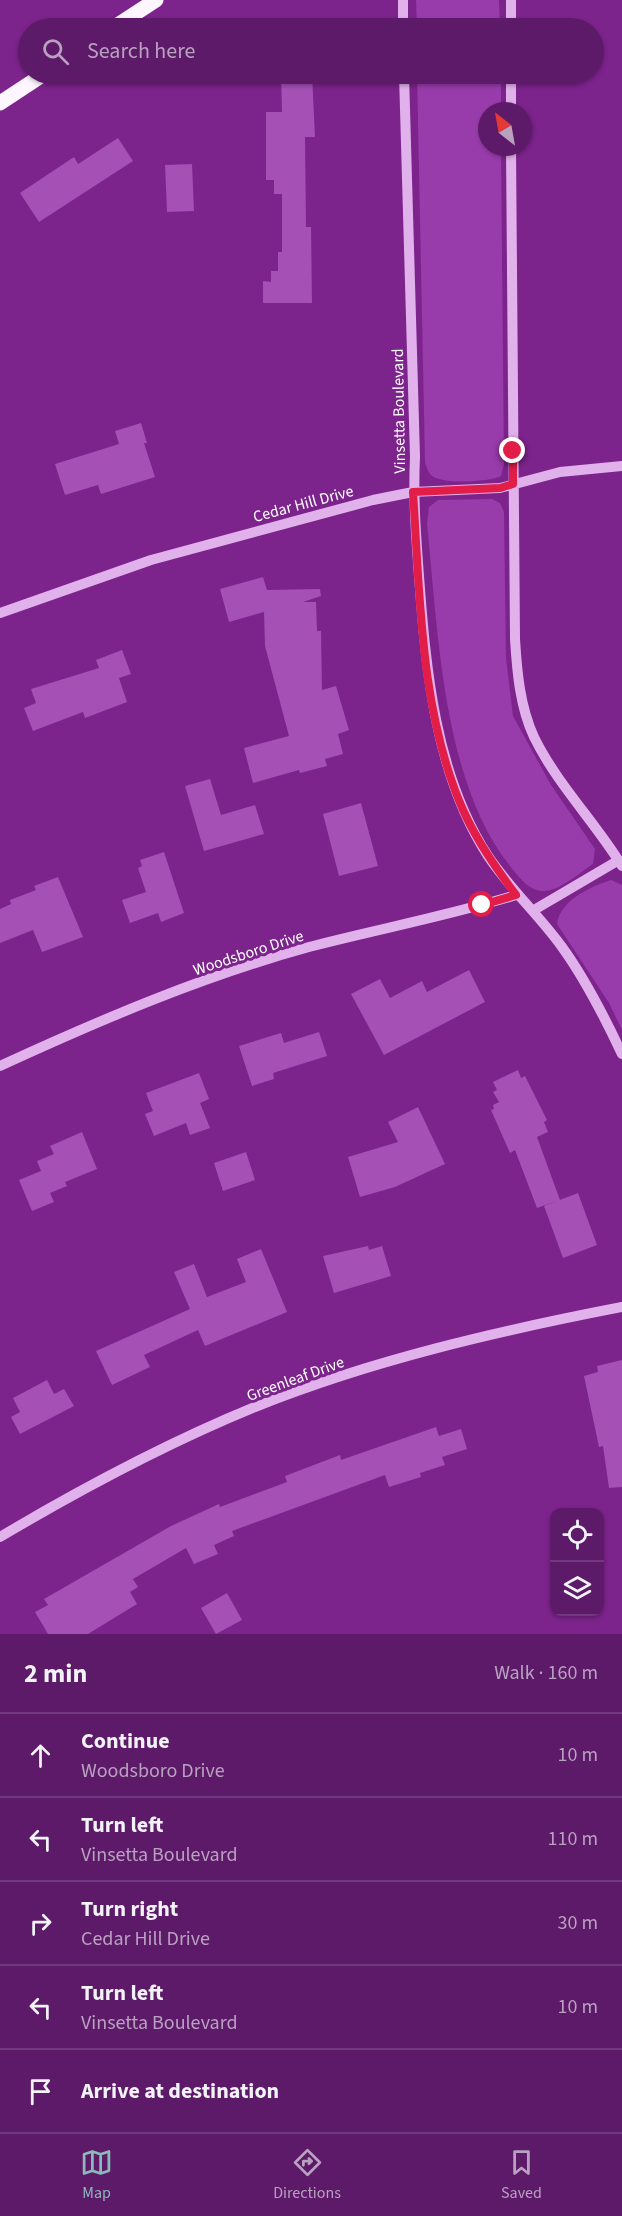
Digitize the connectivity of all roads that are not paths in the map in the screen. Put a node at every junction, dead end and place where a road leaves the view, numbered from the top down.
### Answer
1 (156, 0) edge
2 (403, 0) edge
3 (511, 0) edge
4 (128, 18) edge
5 (403, 18) edge
6 (511, 18) edge
7 (29, 84) edge
8 (404, 84) edge
9 (511, 84) edge
10 (511, 102) edge
11 (0, 103) edge
12 (512, 156) edge
13 (622, 466) edge
14 (513, 484) junction
15 (413, 492) junction
16 (0, 613) edge
17 (620, 863) edge
18 (516, 895) junction
19 (534, 910) junction
20 (622, 1054) edge
21 (0, 1066) edge
22 (622, 1307) edge
23 (0, 1537) edge

1 - 4 main road
2 - 5 street
3 - 6 street
7 - 11 main road
8 - 15 street, Vinsetta Boulevard
9 - 10 street
12 - 14 street
13 - 14 street, Cedar Hill Drive
14 - 15 street, Cedar Hill Drive
14 - 17 street
15 - 16 street, Cedar Hill Drive
15 - 18 street, Vinsetta Boulevard
17 - 19 street
18 - 19 street, Vinsetta Boulevard
18 - 21 street, Woodsboro Drive
19 - 20 street, Vinsetta Boulevard
22 - 23 street, Greenleaf Drive

